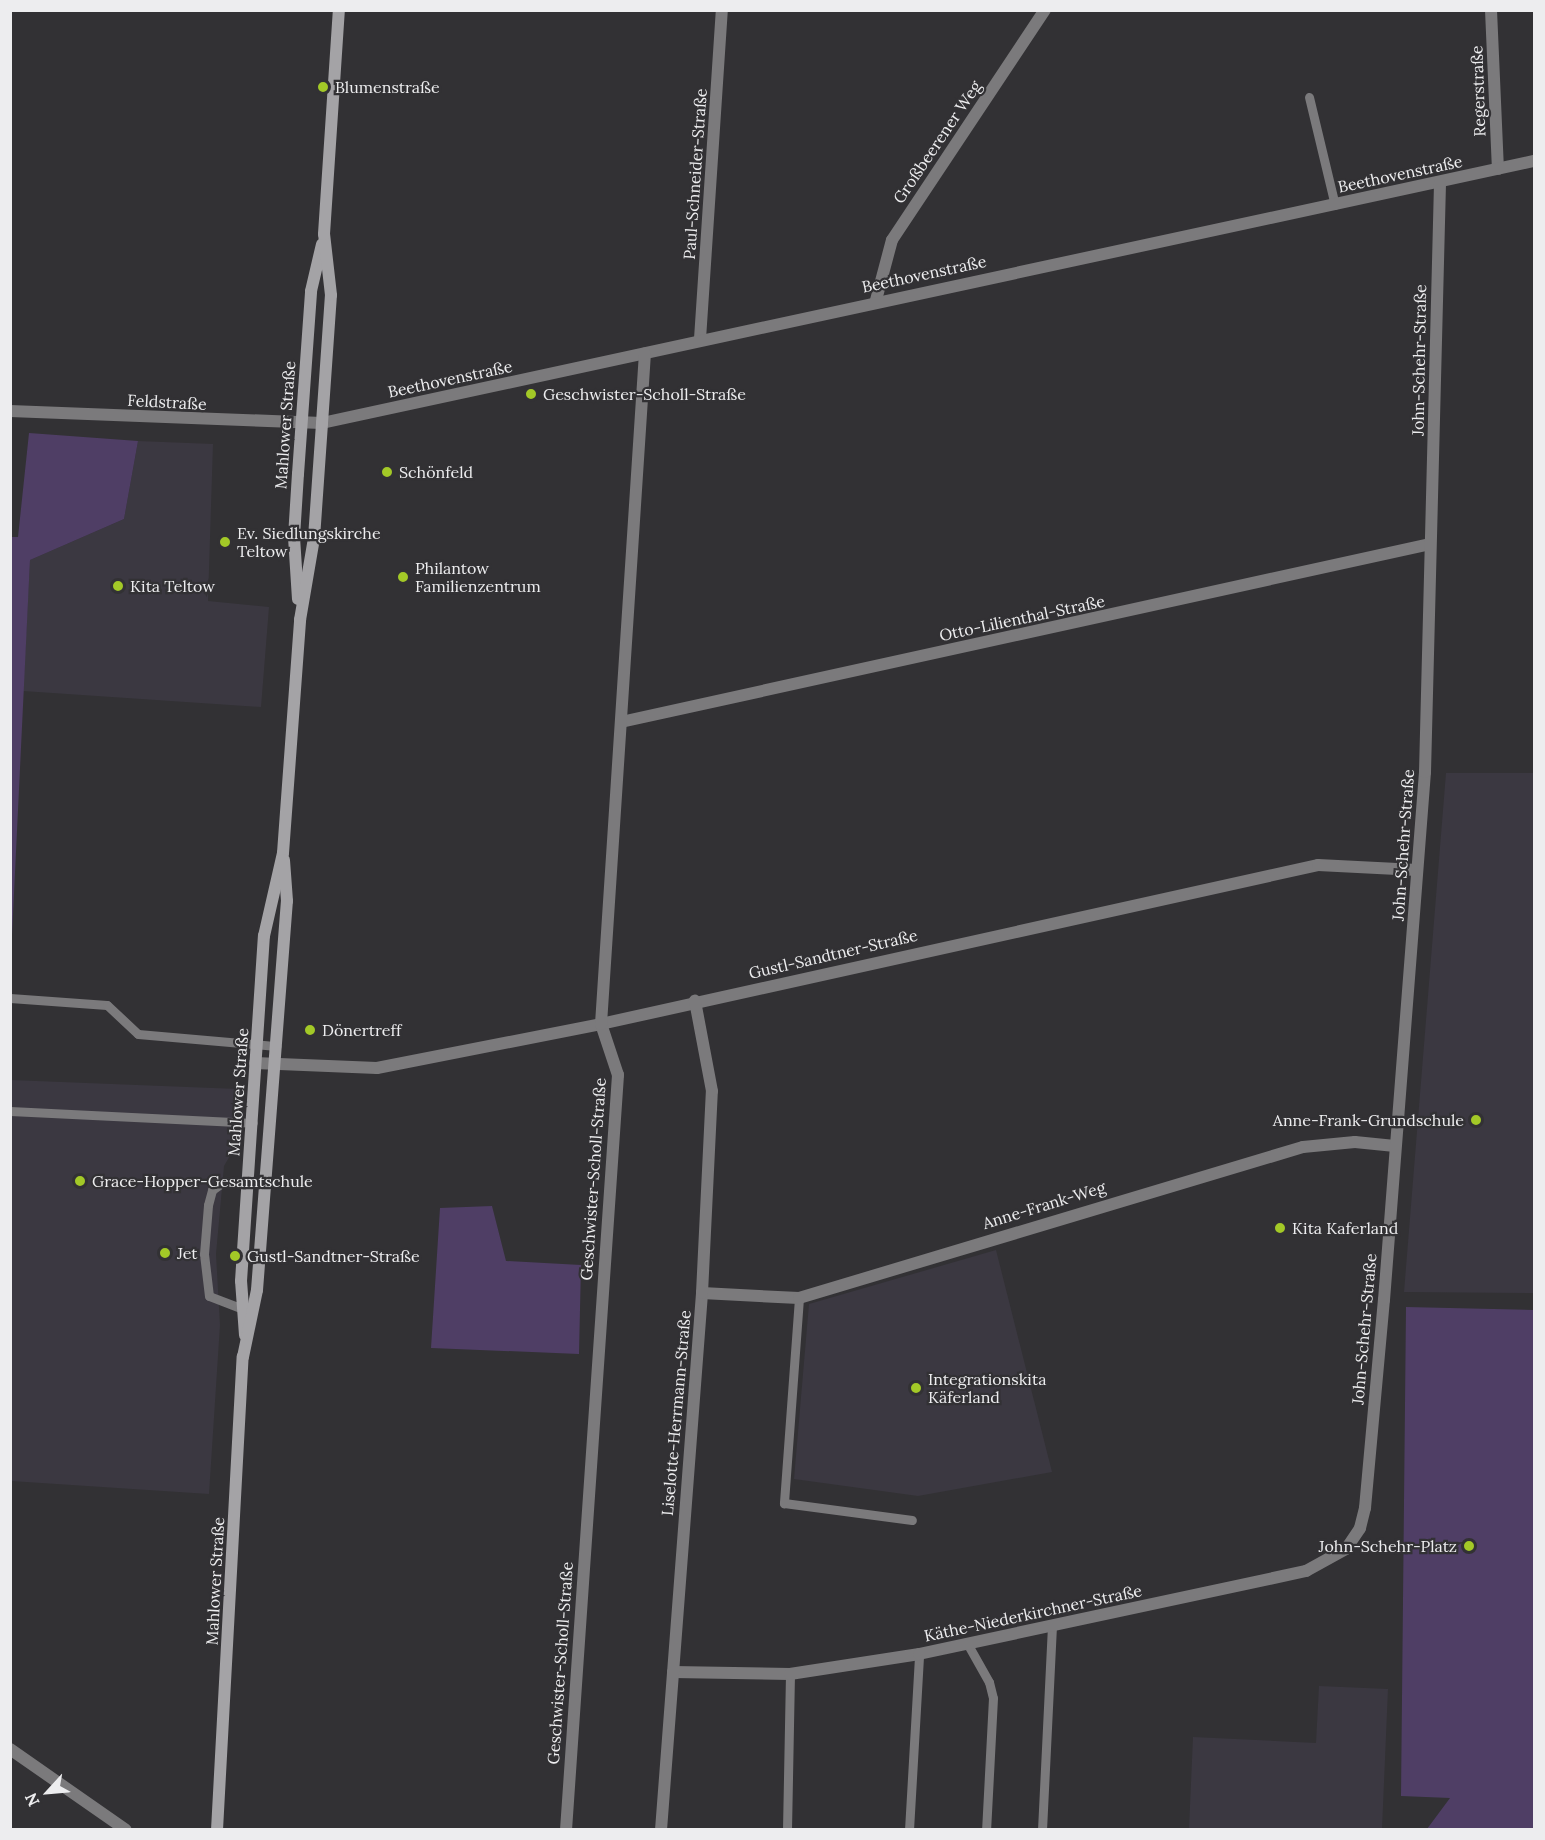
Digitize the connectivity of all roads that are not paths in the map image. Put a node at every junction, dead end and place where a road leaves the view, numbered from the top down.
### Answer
1 (339, 10) edge
2 (722, 10) edge
3 (1045, 10) edge
4 (1491, 10) edge
5 (1308, 97) dead end
6 (1534, 161) edge
7 (1498, 169) junction
8 (1440, 183) junction
9 (1335, 205) junction
10 (324, 234) junction
11 (876, 300) junction
12 (700, 339) junction
13 (645, 353) junction
14 (10, 411) edge
15 (322, 423) junction
16 (302, 425) junction
17 (1430, 544) junction
18 (300, 620) junction
19 (621, 722) junction
20 (283, 853) junction
21 (1417, 870) junction
22 (10, 998) edge
23 (695, 1001) junction
24 (601, 1023) junction
25 (257, 1044) junction
26 (276, 1046) junction
27 (255, 1063) junction
28 (274, 1064) junction
29 (10, 1111) edge
30 (253, 1123) junction
31 (1395, 1146) junction
32 (248, 1183) junction
33 (266, 1184) junction
34 (702, 1293) junction
35 (799, 1298) junction
36 (243, 1310) junction
37 (245, 1335) junction
38 (1365, 1508) joint
39 (912, 1520) dead end
40 (1052, 1626) junction
41 (967, 1643) junction
42 (919, 1654) junction
43 (673, 1672) junction
44 (790, 1674) junction
45 (10, 1749) edge
46 (126, 1830) edge
47 (217, 1830) edge
48 (566, 1830) edge
49 (661, 1830) edge
50 (786, 1830) edge
51 (909, 1830) edge
52 (986, 1830) edge
53 (1042, 1830) edge

1 - 10 main road, Mahlower Straße
2 - 12 street, Paul-Schneider-Straße
3 - 11 street, Großbeerener Weg
4 - 7 street, Regerstraße
5 - 9 lane
6 - 7 street, Beethovenstraße
7 - 8 street, Beethovenstraße
8 - 9 street, Beethovenstraße
8 - 17 street, John-Schehr-Straße
9 - 11 street, Beethovenstraße
10 - 15 main road, Mahlower Straße
10 - 16 main road, Mahlower Straße
11 - 12 street, Beethovenstraße
12 - 13 street, Beethovenstraße
13 - 15 street, Beethovenstraße
13 - 19 street, Geschwister-Scholl-Straße
14 - 16 street, Feldstraße
15 - 16 street, Feldstraße
15 - 18 main road, Mahlower Straße
16 - 18 main road, Mahlower Straße
17 - 19 street, Otto-Lilienthal-Straße
17 - 21 street, John-Schehr-Straße
18 - 20 main road, Mahlower Straße
19 - 24 street, Geschwister-Scholl-Straße
20 - 25 main road, Mahlower Straße
20 - 26 main road, Mahlower Straße
21 - 23 street, Gustl-Sandtner-Straße
21 - 31 street, John-Schehr-Straße
22 - 25 lane
23 - 24 street, Gustl-Sandtner-Straße
23 - 34 street, Liselotte-Herrmann-Straße
24 - 28 street, Gustl-Sandtner-Straße
24 - 48 street, Geschwister-Scholl-Straße
25 - 26 lane
25 - 27 main road, Mahlower Straße
26 - 28 main road, Mahlower Straße
27 - 28 street, Gustl-Sandtner-Straße
27 - 30 main road, Mahlower Straße
28 - 33 main road, Mahlower Straße
29 - 30 lane
30 - 32 main road, Mahlower Straße
31 - 35 street, Anne-Frank-Weg
31 - 38 street, John-Schehr-Straße
32 - 33 lane
32 - 36 main road, Mahlower Straße
32 - 36 lane
33 - 37 main road, Mahlower Straße
34 - 35 street, Anne-Frank-Weg
34 - 43 street, Liselotte-Herrmann-Straße
35 - 39 lane
36 - 37 main road, Mahlower Straße
37 - 47 main road, Mahlower Straße
38 - 40 street, Käthe-Niederkirchner-Straße
40 - 41 street, Käthe-Niederkirchner-Straße
40 - 53 lane
41 - 42 street, Käthe-Niederkirchner-Straße
41 - 52 lane
42 - 44 street, Käthe-Niederkirchner-Straße
42 - 51 lane
43 - 44 street, Käthe-Niederkirchner-Straße
43 - 49 street, Liselotte-Herrmann-Straße
44 - 50 lane
45 - 46 street

